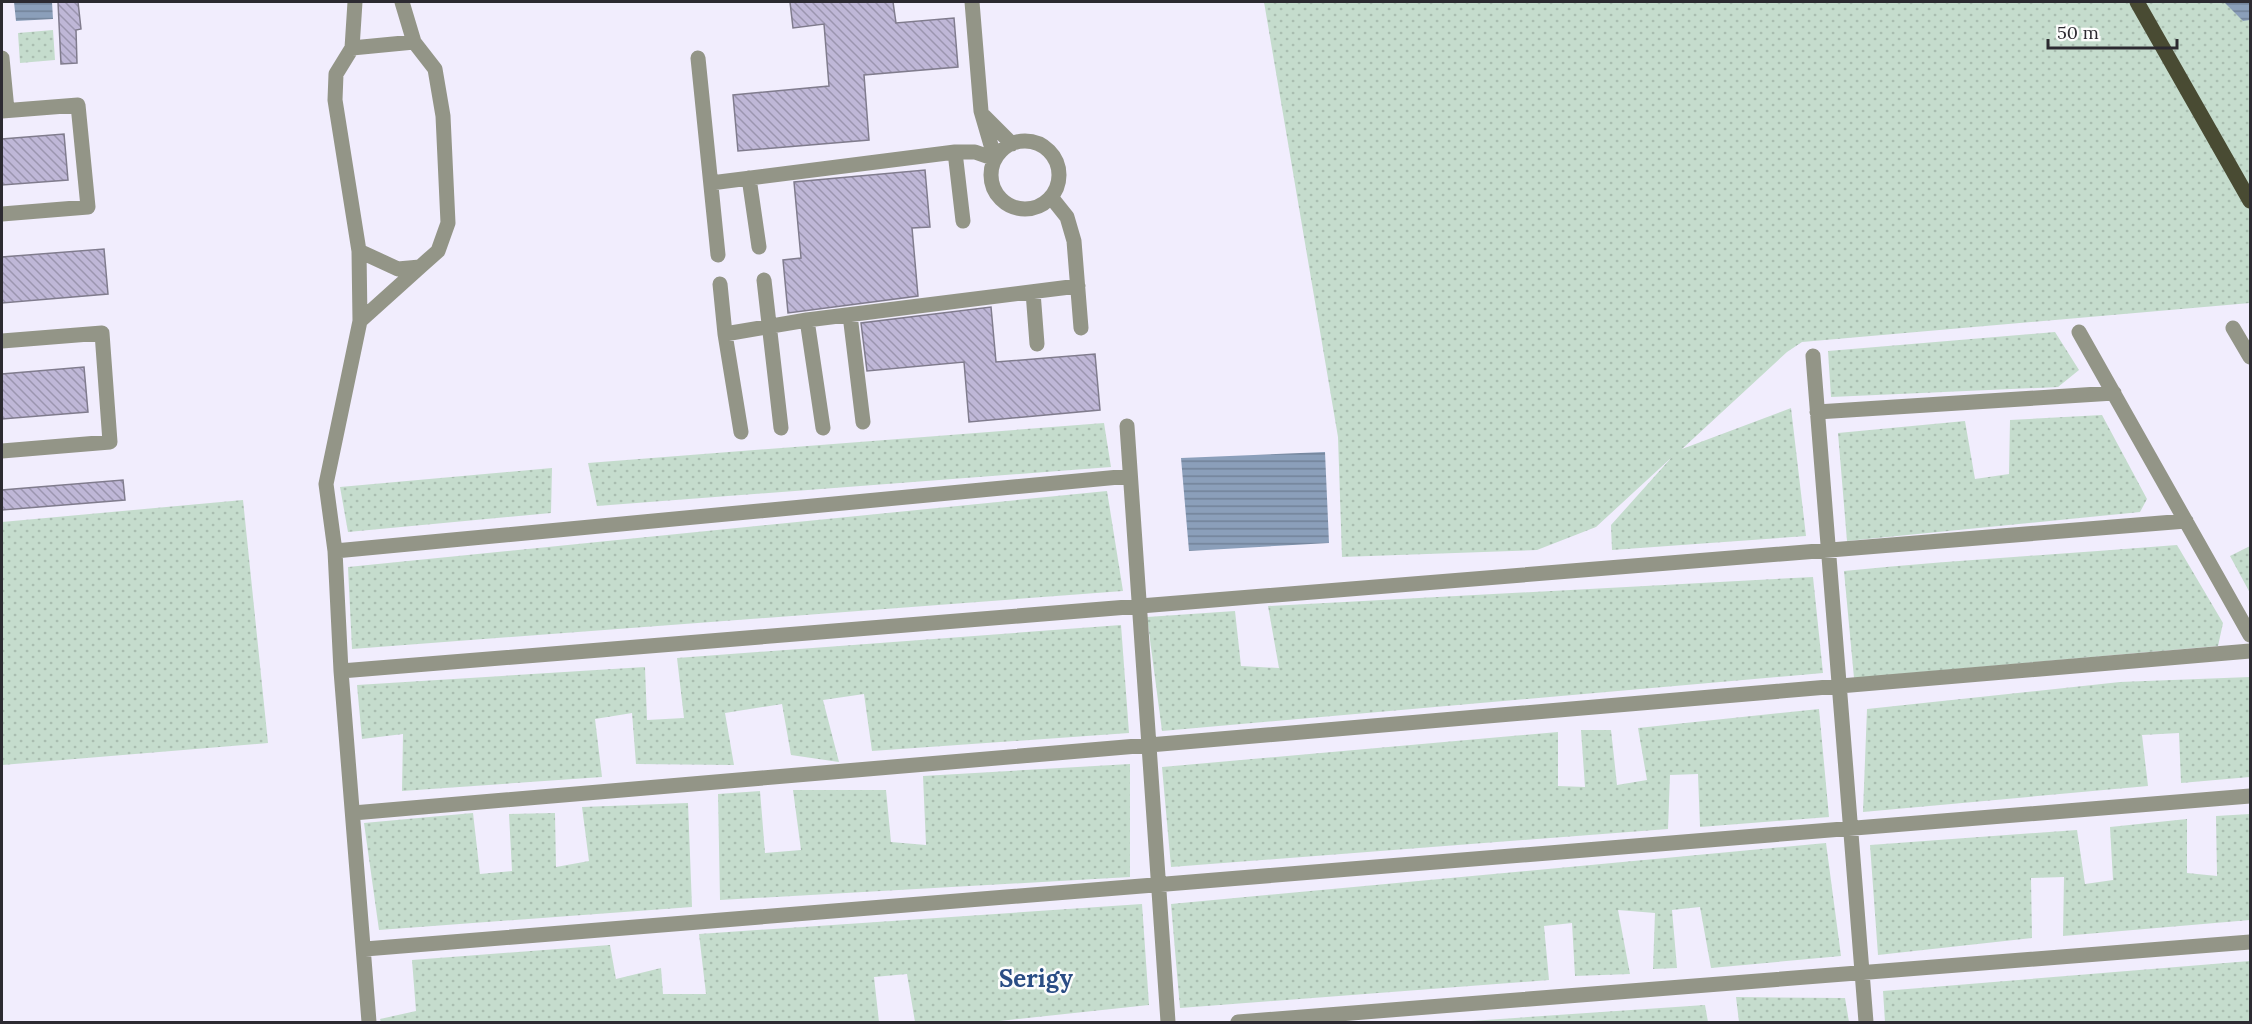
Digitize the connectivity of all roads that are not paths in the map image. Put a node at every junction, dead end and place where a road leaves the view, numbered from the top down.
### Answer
1 (355, 2) edge
2 (402, 2) edge
3 (972, 2) edge
4 (2137, 2) edge
5 (414, 42) junction
6 (352, 48) junction
7 (2, 58) edge
8 (698, 58) dead end
9 (4, 110) edge
10 (981, 111) junction
11 (1012, 144) junction
12 (955, 152) junction
13 (995, 159) junction
14 (749, 178) junction
15 (711, 183) junction
16 (1051, 197) junction
17 (2250, 201) edge
18 (2, 214) edge
19 (963, 221) dead end
20 (759, 246) dead end
21 (358, 251) junction
22 (718, 255) dead end
23 (420, 267) junction
24 (764, 280) dead end
25 (720, 284) dead end
26 (1078, 286) junction
27 (1032, 292) junction
28 (850, 315) junction
29 (360, 321) junction
30 (807, 321) junction
31 (769, 328) junction
32 (1081, 328) dead end
33 (2233, 328) dead end
34 (2079, 332) dead end
35 (725, 334) junction
36 (2, 341) edge
37 (1037, 344) dead end
38 (1813, 356) dead end
39 (2250, 357) edge
40 (2114, 393) junction
41 (1817, 412) junction
42 (863, 422) dead end
43 (1127, 426) dead end
44 (781, 428) dead end
45 (823, 428) dead end
46 (741, 432) dead end
47 (2, 451) edge
48 (1130, 476) junction
49 (2186, 521) junction
50 (1828, 550) junction
51 (335, 551) junction
52 (1139, 606) junction
53 (2250, 635) edge
54 (2250, 651) edge
55 (341, 671) junction
56 (1839, 687) junction
57 (1149, 745) junction
58 (2250, 796) edge
59 (353, 813) junction
60 (1850, 828) junction
61 (1159, 884) junction
62 (2250, 942) edge
63 (365, 949) junction
64 (1862, 973) junction
65 (369, 1023) edge
66 (1168, 1023) edge
67 (1238, 1023) edge
68 (1866, 1023) edge

1 - 6 street
2 - 5 street
3 - 10 street
4 - 17 main road
5 - 6 street
5 - 23 street
6 - 21 street
7 - 9 street
8 - 15 street
9 - 18 street
10 - 11 street
10 - 13 street
11 - 13 street
11 - 16 street
12 - 13 street
12 - 14 street
12 - 19 street
13 - 16 street
14 - 15 street
14 - 20 street
15 - 22 street
16 - 26 street
21 - 23 street
21 - 29 street
23 - 29 street
24 - 31 street
25 - 35 street
26 - 27 street
26 - 32 street
27 - 28 street
27 - 37 street
28 - 30 street
28 - 42 street
29 - 51 street
30 - 31 street
30 - 45 street
31 - 35 street
31 - 44 street
33 - 39 street
34 - 40 street
35 - 46 street
36 - 47 street
38 - 41 street
40 - 41 street
40 - 49 street
41 - 50 street
43 - 48 street
48 - 51 street
48 - 52 street
49 - 50 street
49 - 53 street
50 - 52 street
50 - 56 street
51 - 55 street
52 - 55 street
52 - 57 street
54 - 56 street
55 - 59 street
56 - 57 street
56 - 60 street
57 - 59 street
57 - 61 street
58 - 60 street
59 - 63 street
60 - 61 street
60 - 64 street
61 - 63 street
61 - 66 street
62 - 64 street
63 - 65 street
64 - 67 street
64 - 68 street

